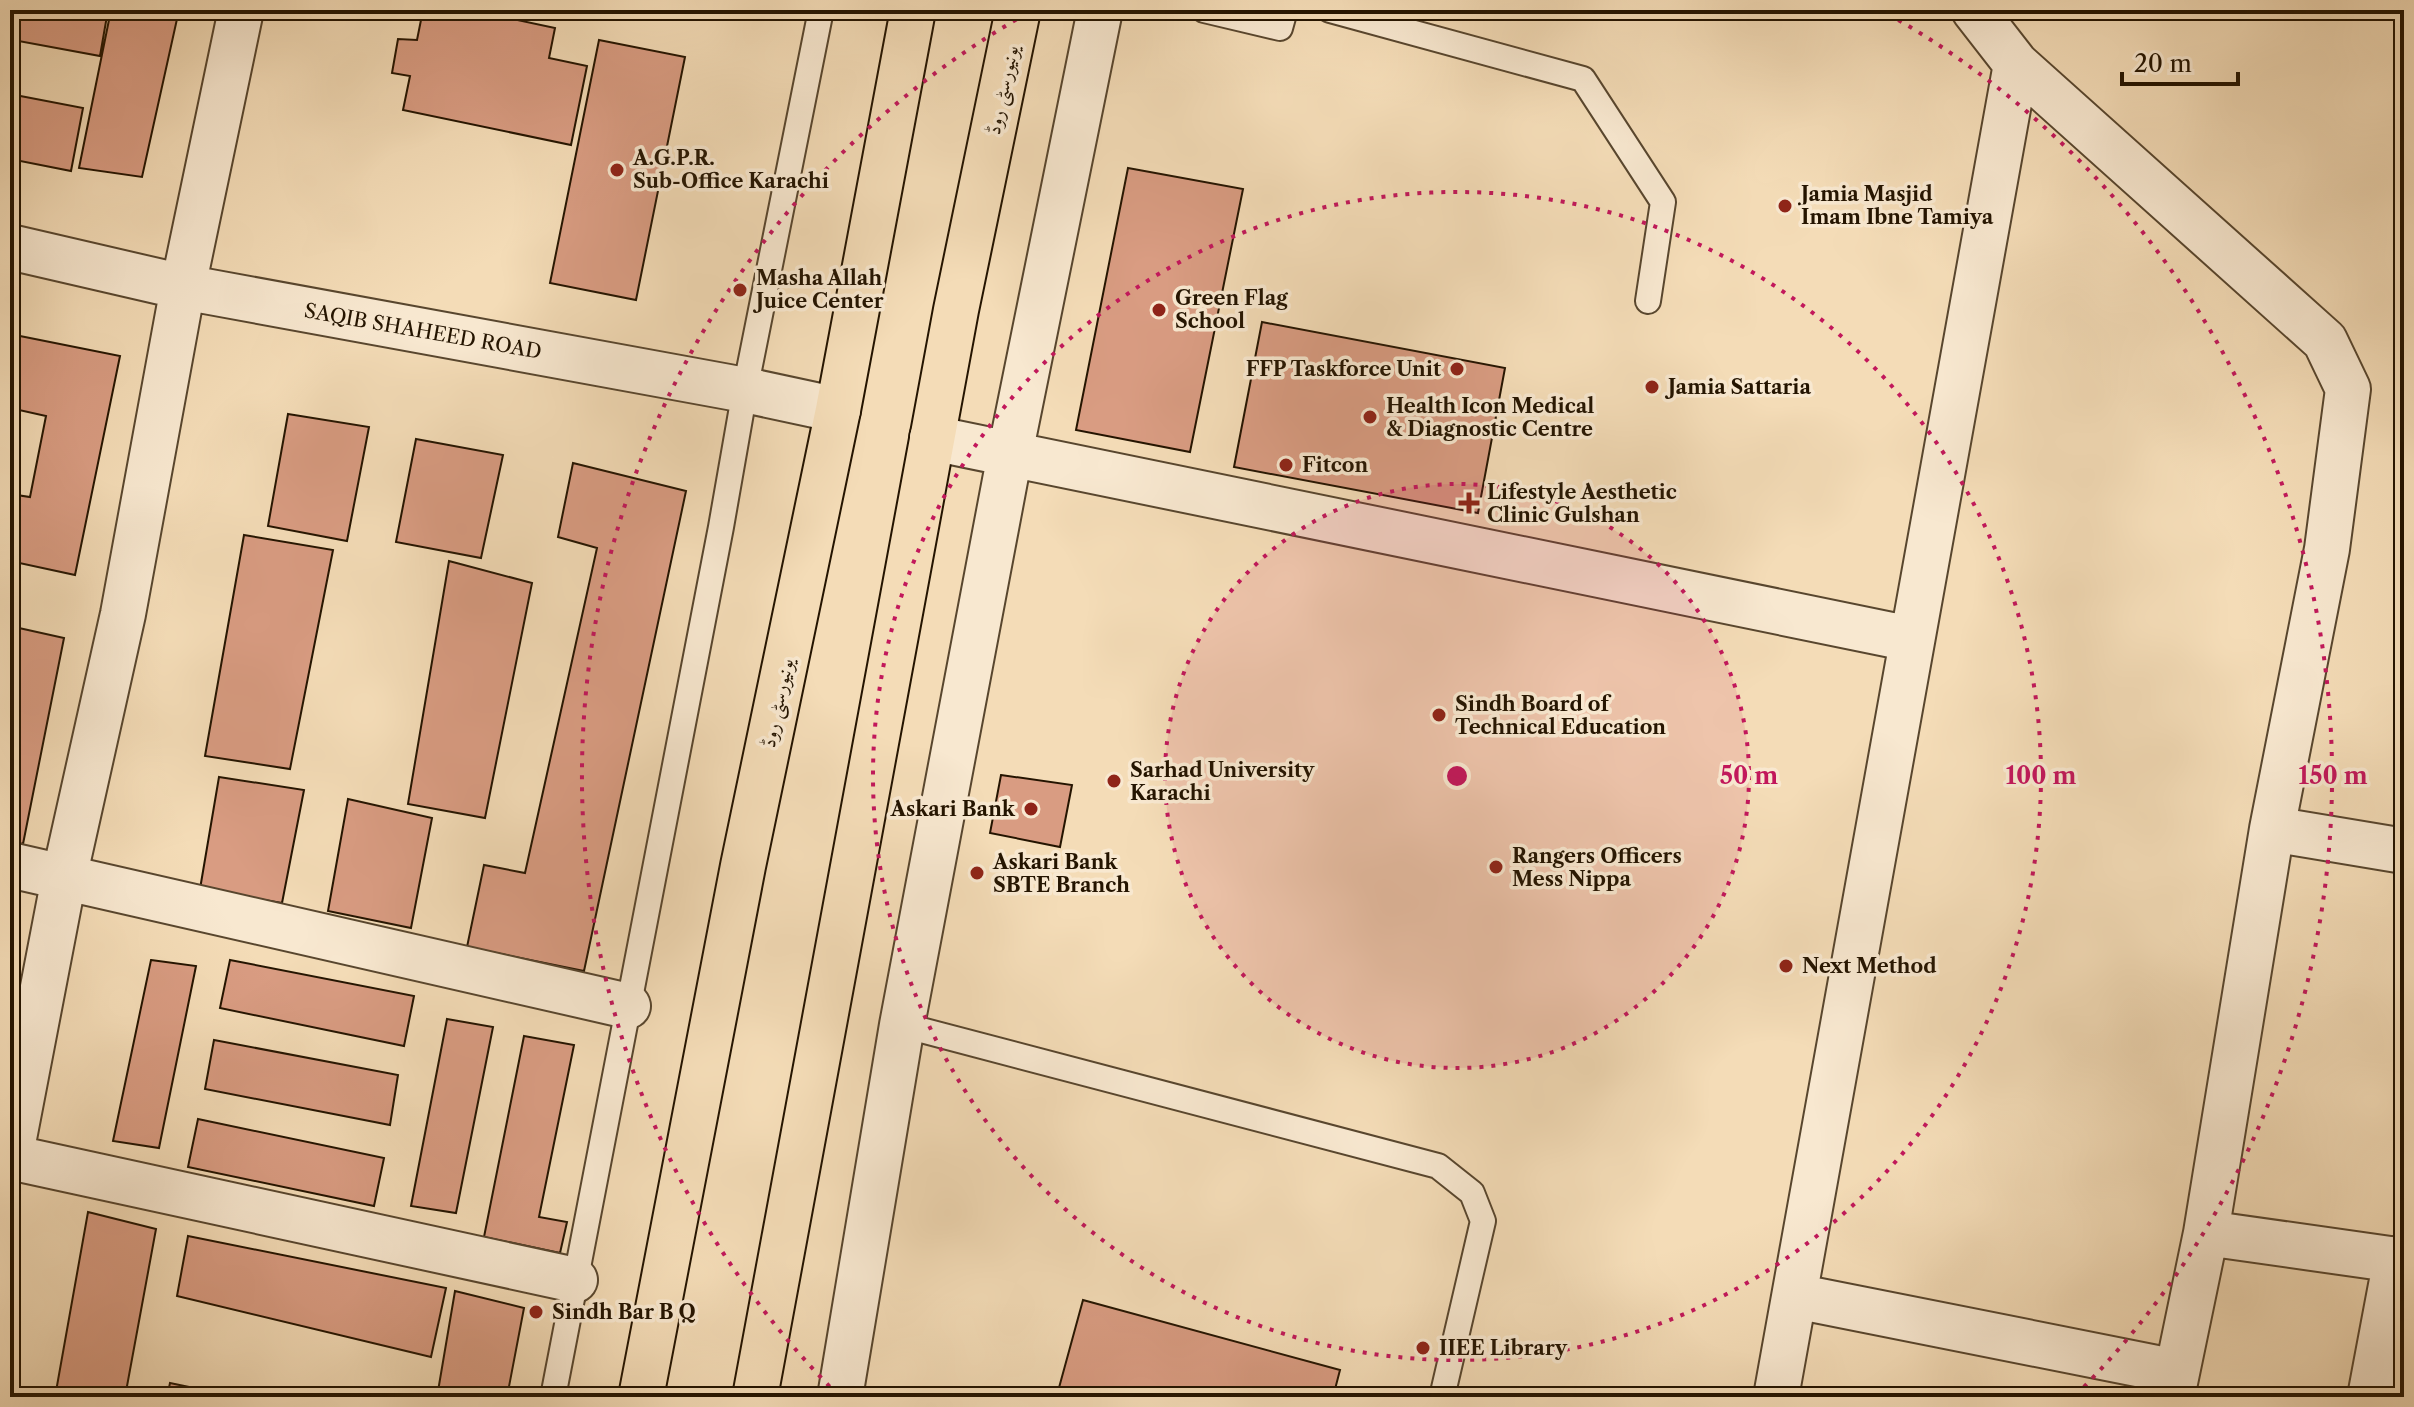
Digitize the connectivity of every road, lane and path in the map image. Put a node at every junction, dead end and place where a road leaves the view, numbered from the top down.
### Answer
1 (241, 10) edge
2 (821, 10) edge
3 (913, 10) edge
4 (1018, 10) edge
5 (1100, 10) edge
6 (1204, 10) edge
7 (1285, 10) edge
8 (1330, 10) edge
9 (1974, 10) edge
10 (2016, 64) junction
11 (10, 247) edge
12 (183, 287) junction
13 (1648, 301) dead end
14 (745, 390) junction
15 (838, 410) junction
16 (932, 438) junction
17 (1010, 454) junction
18 (1911, 639) junction
19 (2272, 829) junction
20 (2404, 851) edge
21 (10, 865) edge
22 (64, 878) junction
23 (628, 1006) junction
24 (902, 1025) junction
25 (10, 1157) edge
26 (2206, 1233) junction
27 (2400, 1260) edge
28 (575, 1280) junction
29 (1795, 1296) junction
30 (2175, 1385) edge
31 (553, 1397) edge
32 (641, 1397) edge
33 (755, 1397) edge
34 (840, 1397) edge
35 (1442, 1397) edge
36 (1776, 1397) edge
37 (2370, 1397) edge

1 - 12 street
2 - 14 lane
3 - 15 main road, یونیورسٹی روڈ
4 - 16 main road, یونیورسٹی روڈ
5 - 17 street
6 - 7 lane
8 - 13 lane
9 - 10 street
10 - 18 street
10 - 19 street
11 - 12 street, SAQIB SHAHEED ROAD
12 - 14 street, SAQIB SHAHEED ROAD
12 - 22 street
14 - 15 street, SAQIB SHAHEED ROAD
14 - 23 lane
15 - 32 main road, یونیورسٹی روڈ
16 - 17 street
16 - 33 main road, یونیورسٹی روڈ
17 - 18 street
17 - 24 street
18 - 29 street
19 - 20 street
19 - 26 street
21 - 22 street
22 - 23 street
22 - 25 street
23 - 28 lane
24 - 34 street
24 - 35 lane
25 - 28 street
26 - 27 street
26 - 30 street
27 - 37 street
28 - 31 lane
29 - 30 street
29 - 36 street

